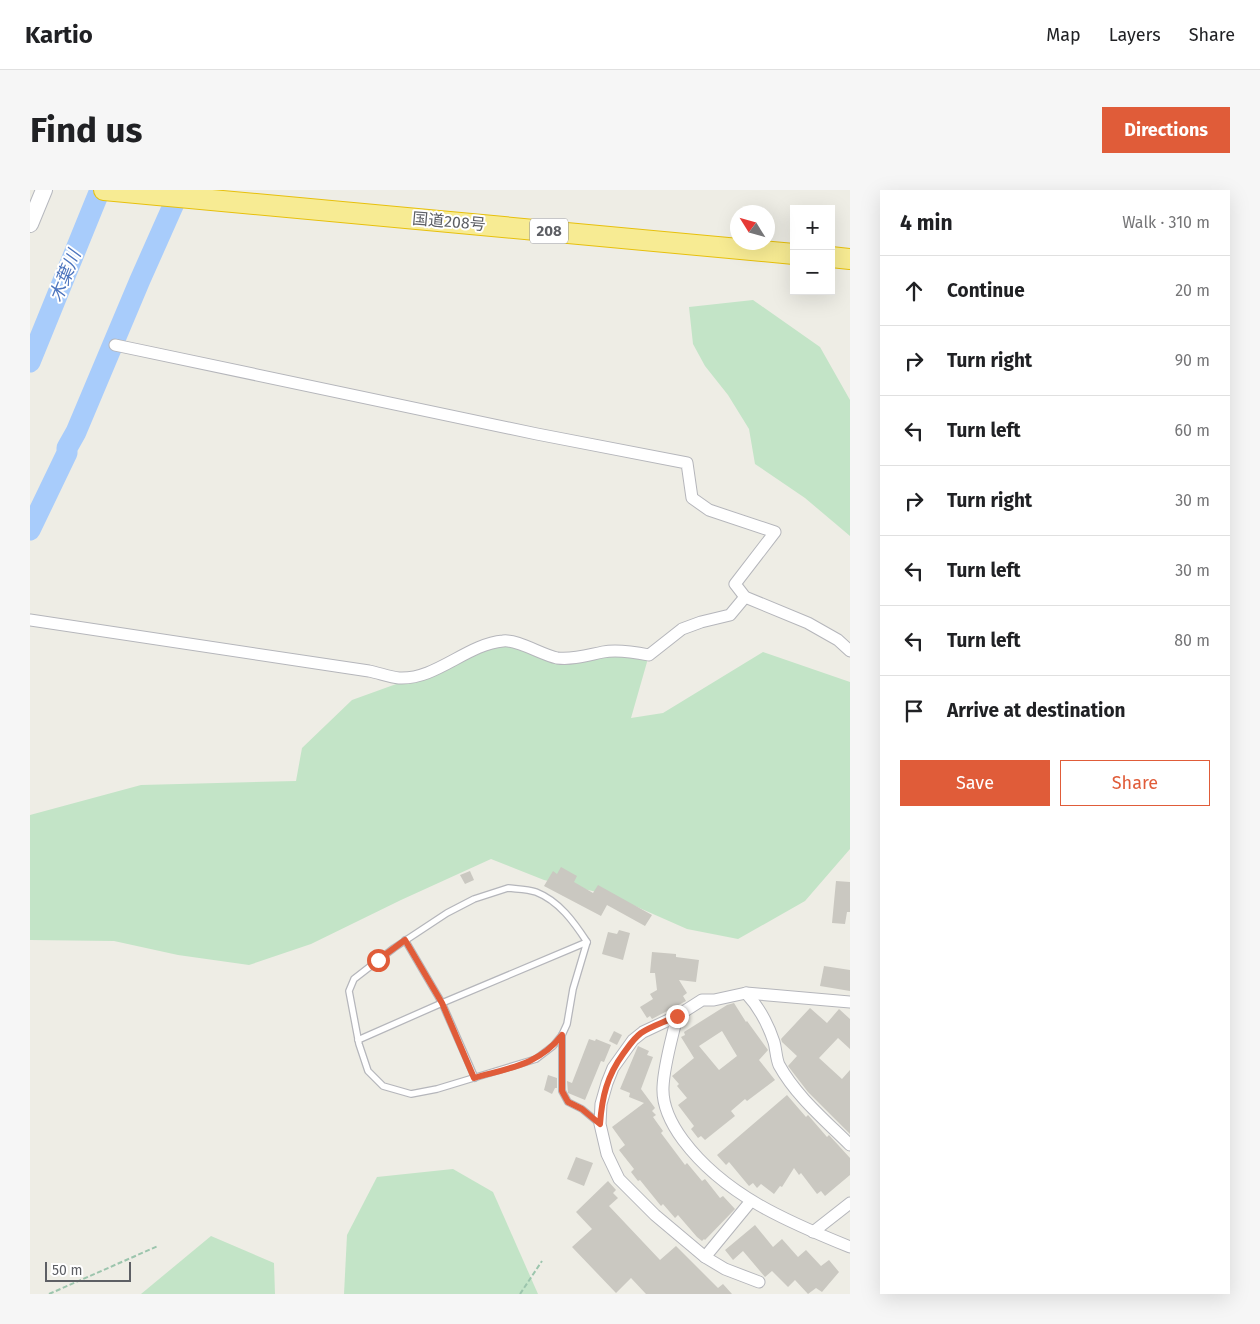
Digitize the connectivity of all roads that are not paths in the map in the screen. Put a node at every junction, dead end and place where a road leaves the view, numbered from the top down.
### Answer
1 (44, 190) edge
2 (104, 190) edge
3 (30, 224) edge
4 (790, 254) edge
5 (835, 258) edge
6 (850, 259) edge
7 (115, 345) dead end
8 (745, 597) junction
9 (30, 620) edge
10 (850, 651) edge
11 (405, 940) junction
12 (587, 942) junction
13 (746, 993) junction
14 (850, 1002) edge
15 (442, 1003) junction
16 (677, 1016) junction
17 (562, 1035) junction
18 (358, 1040) junction
19 (474, 1078) junction
20 (600, 1124) junction
21 (850, 1145) edge
22 (751, 1201) junction
23 (850, 1202) edge
24 (813, 1232) junction
25 (850, 1247) edge
26 (705, 1257) junction
27 (759, 1282) dead end

1 - 3 main road
2 - 4 highway, 国道208号 / 208
5 - 6 highway
7 - 8 street
8 - 9 street
8 - 10 street
11 - 12 lane
11 - 15 lane
11 - 18 lane
12 - 15 lane
12 - 17 lane
13 - 14 street
13 - 16 street
13 - 21 street
15 - 18 lane
15 - 19 lane
16 - 20 street
16 - 22 street
17 - 19 lane
17 - 20 lane
18 - 19 lane
20 - 26 street
22 - 24 street
22 - 26 street
23 - 24 street
24 - 25 street
26 - 27 street

